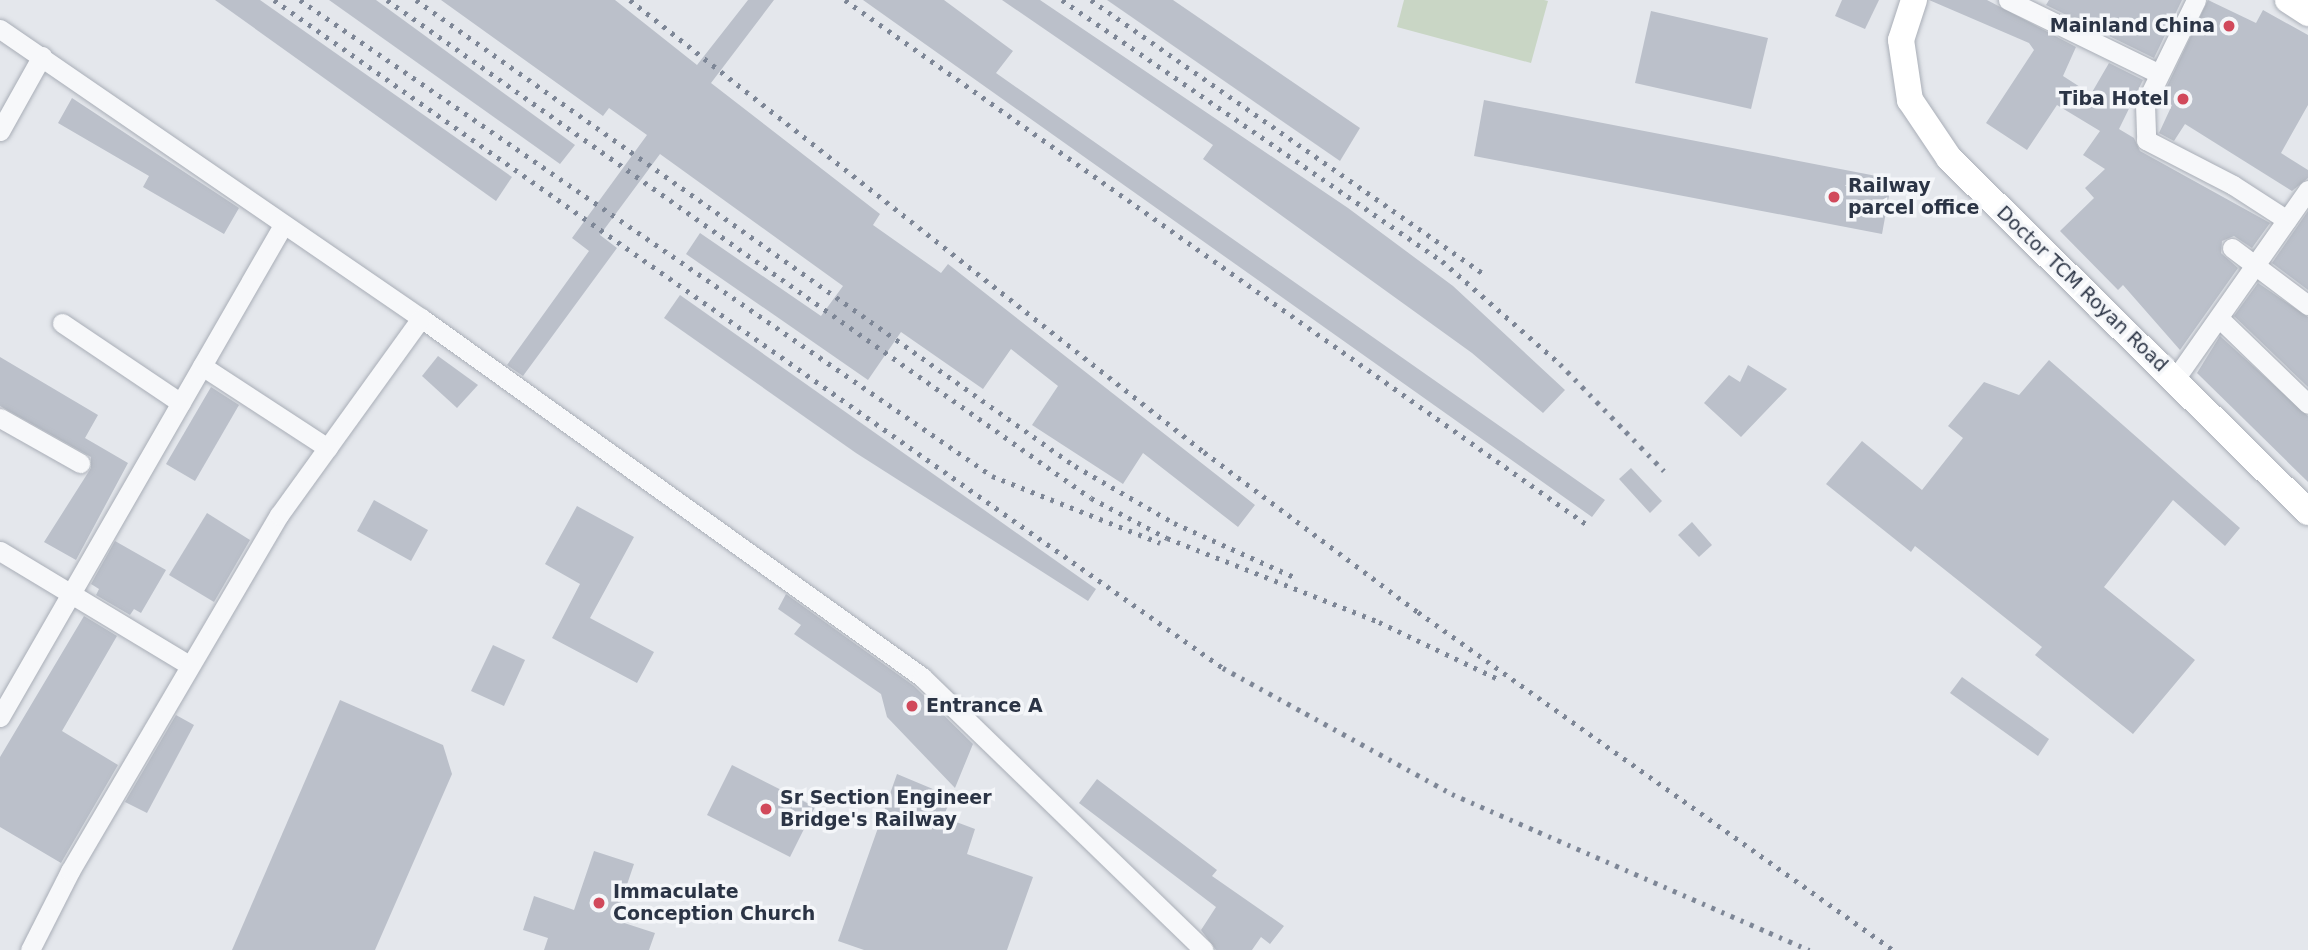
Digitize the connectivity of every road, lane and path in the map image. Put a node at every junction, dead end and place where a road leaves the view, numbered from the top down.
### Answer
1 (1914, 0) edge
2 (2008, 0) edge
3 (2196, 0) edge
4 (2288, 0) edge
5 (2308, 13) edge
6 (0, 29) edge
7 (42, 56) junction
8 (2158, 73) junction
9 (0, 131) edge
10 (2300, 206) edge
11 (283, 225) junction
12 (2232, 248) dead end
13 (2255, 265) junction
14 (2308, 305) edge
15 (421, 318) junction
16 (2220, 319) junction
17 (62, 323) dead end
18 (202, 366) junction
19 (2175, 379) junction
20 (181, 403) junction
21 (2308, 404) edge
22 (0, 418) edge
23 (328, 447) junction
24 (80, 463) dead end
25 (2308, 512) edge
26 (0, 551) edge
27 (72, 593) junction
28 (189, 665) junction
29 (0, 717) edge
30 (30, 950) edge
31 (1204, 950) edge

1 - 19 main road, Doctor TCM Royan Road
2 - 8 street
3 - 8 street
4 - 5 main road
6 - 7 street
7 - 9 street
7 - 11 street
8 - 10 street
10 - 13 street
11 - 15 street
11 - 18 street
12 - 13 street
13 - 14 street
13 - 16 street
15 - 23 street
15 - 31 street
16 - 19 street
16 - 21 street
17 - 20 street
18 - 20 street
18 - 23 street
19 - 25 main road, Doctor TCM Royan Road
20 - 27 street
22 - 24 street
23 - 28 street
26 - 27 street
27 - 28 street
27 - 29 street
28 - 30 street

